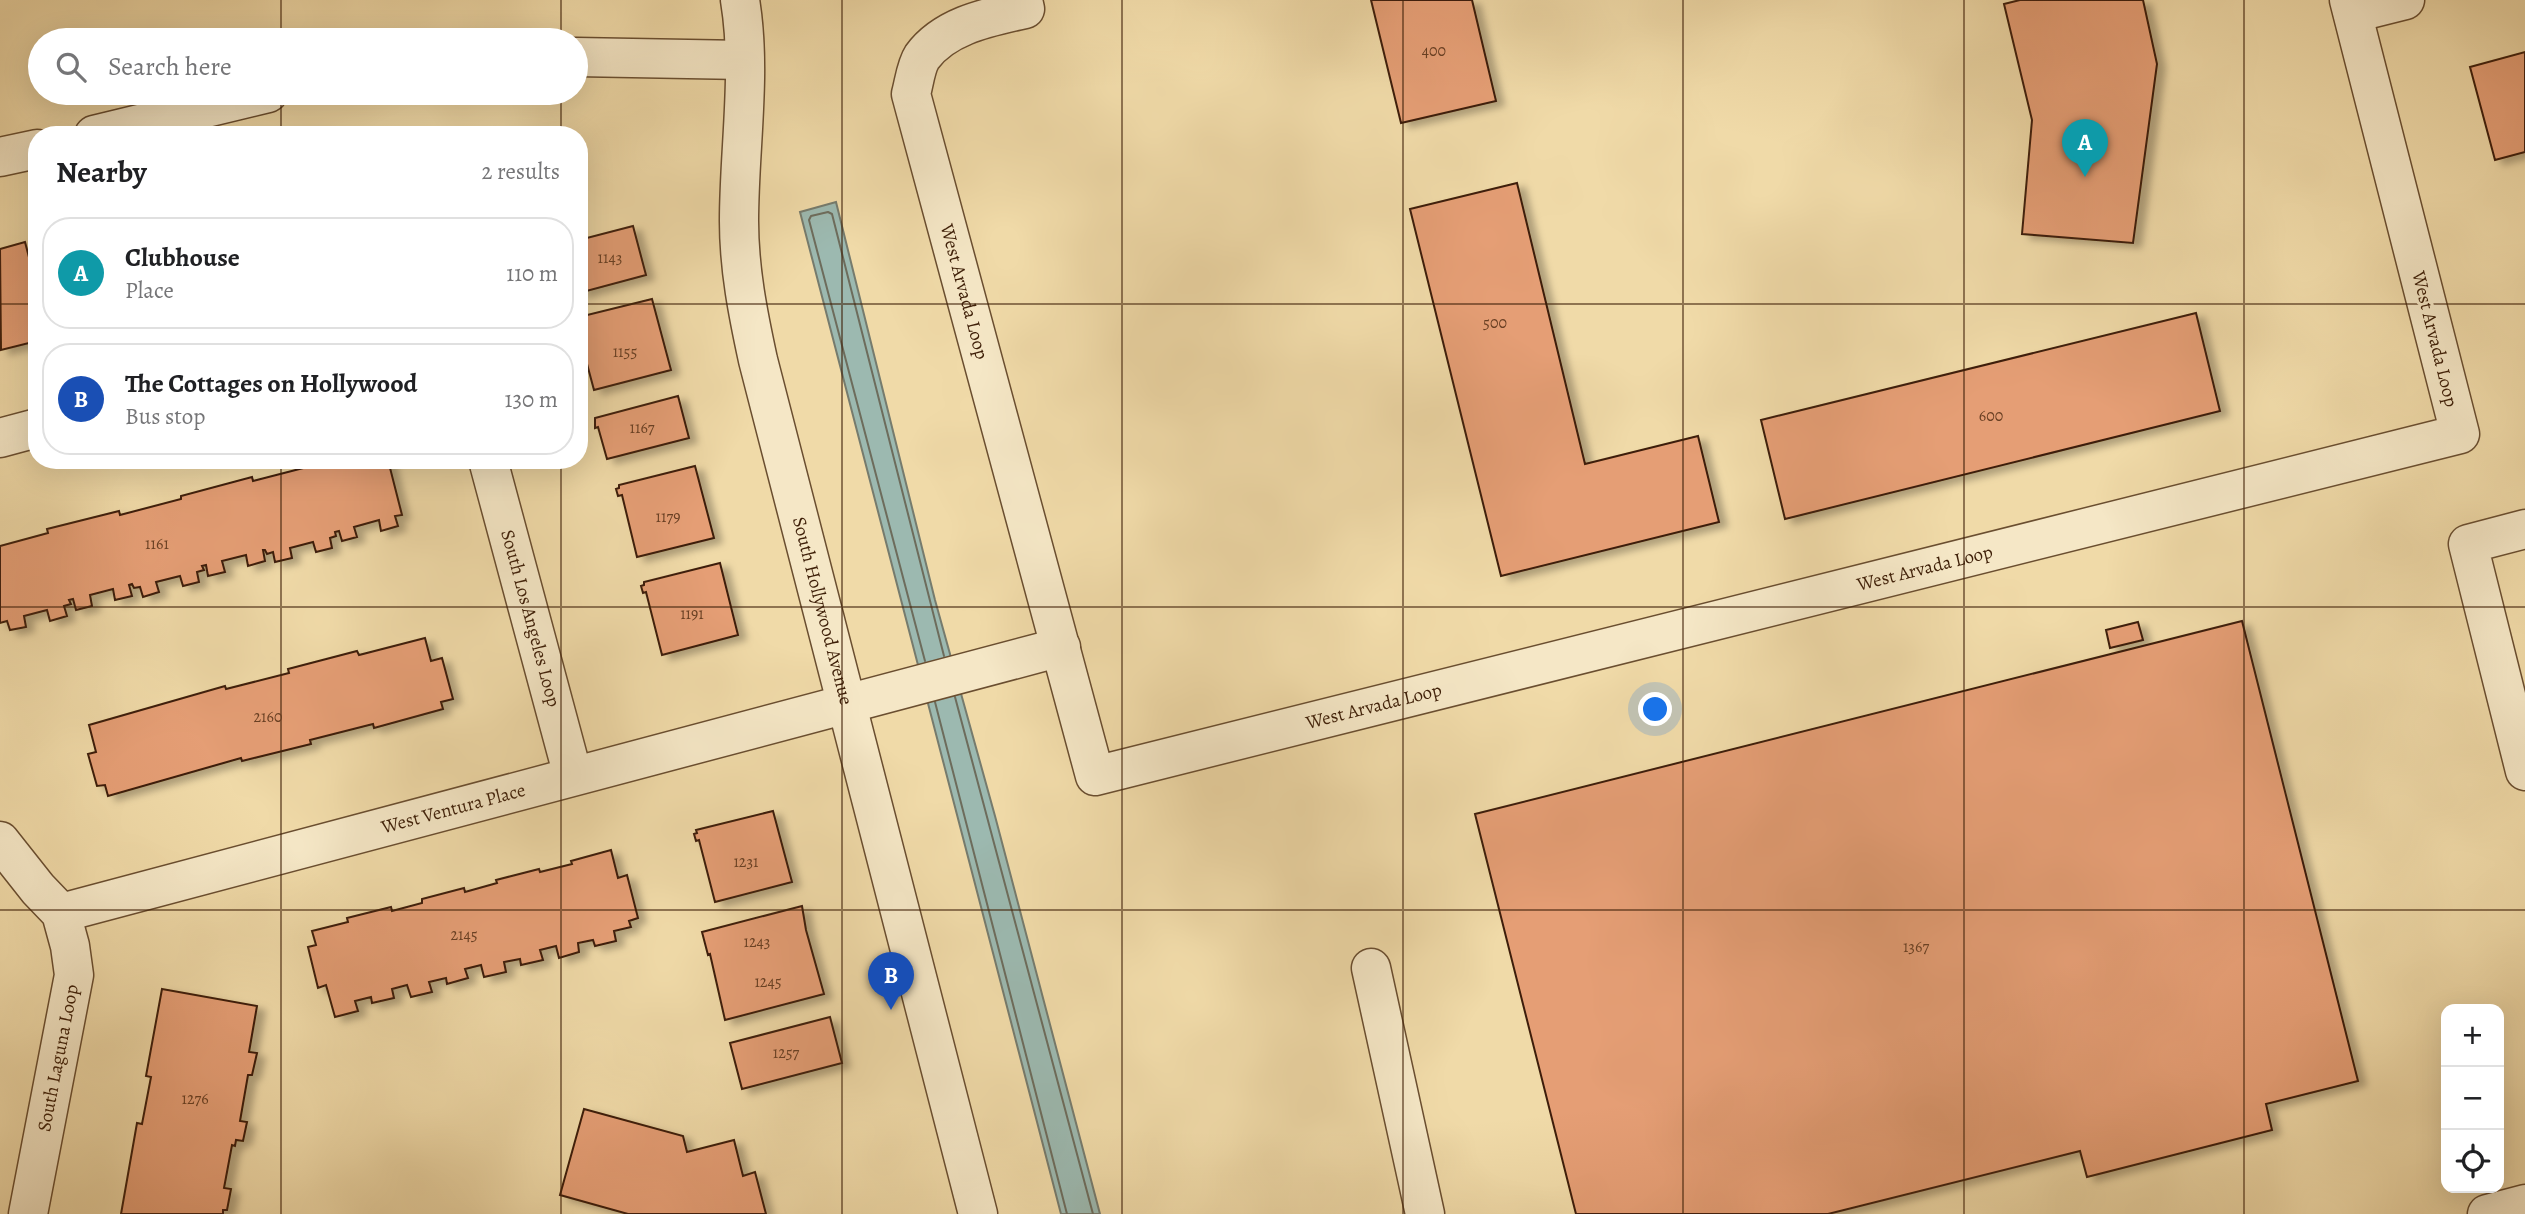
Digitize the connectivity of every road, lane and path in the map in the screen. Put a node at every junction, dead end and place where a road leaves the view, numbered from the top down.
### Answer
1 (740, 0) edge
2 (1023, 0) edge
3 (2405, 0) edge
4 (2351, 7) edge
5 (588, 57) edge
6 (744, 60) junction
7 (218, 105) edge
8 (131, 126) edge
9 (28, 151) edge
10 (0, 157) edge
11 (28, 430) edge
12 (0, 438) edge
13 (490, 469) edge
14 (2525, 529) edge
15 (1061, 647) junction
16 (847, 704) junction
17 (2525, 771) edge
18 (573, 776) junction
19 (0, 841) edge
20 (61, 913) junction
21 (1371, 968) dead end
22 (2525, 1204) edge
23 (28, 1214) edge
24 (978, 1214) edge
25 (1425, 1214) edge
26 (2487, 1214) edge

1 - 6 street, South Hollywood Avenue
2 - 15 street, West Arvada Loop
3 - 4 street, West Arvada Loop
4 - 15 street, West Arvada Loop
5 - 6 street
6 - 16 street, South Hollywood Avenue
7 - 8 street
9 - 10 street
11 - 12 street
13 - 18 street, South Los Angeles Loop
14 - 17 street
15 - 16 street
16 - 18 street, West Ventura Place
16 - 24 street, South Hollywood Avenue
18 - 20 street, West Ventura Place
19 - 20 street, South Laguna Loop
20 - 23 street, South Laguna Loop
21 - 25 street
22 - 26 street

